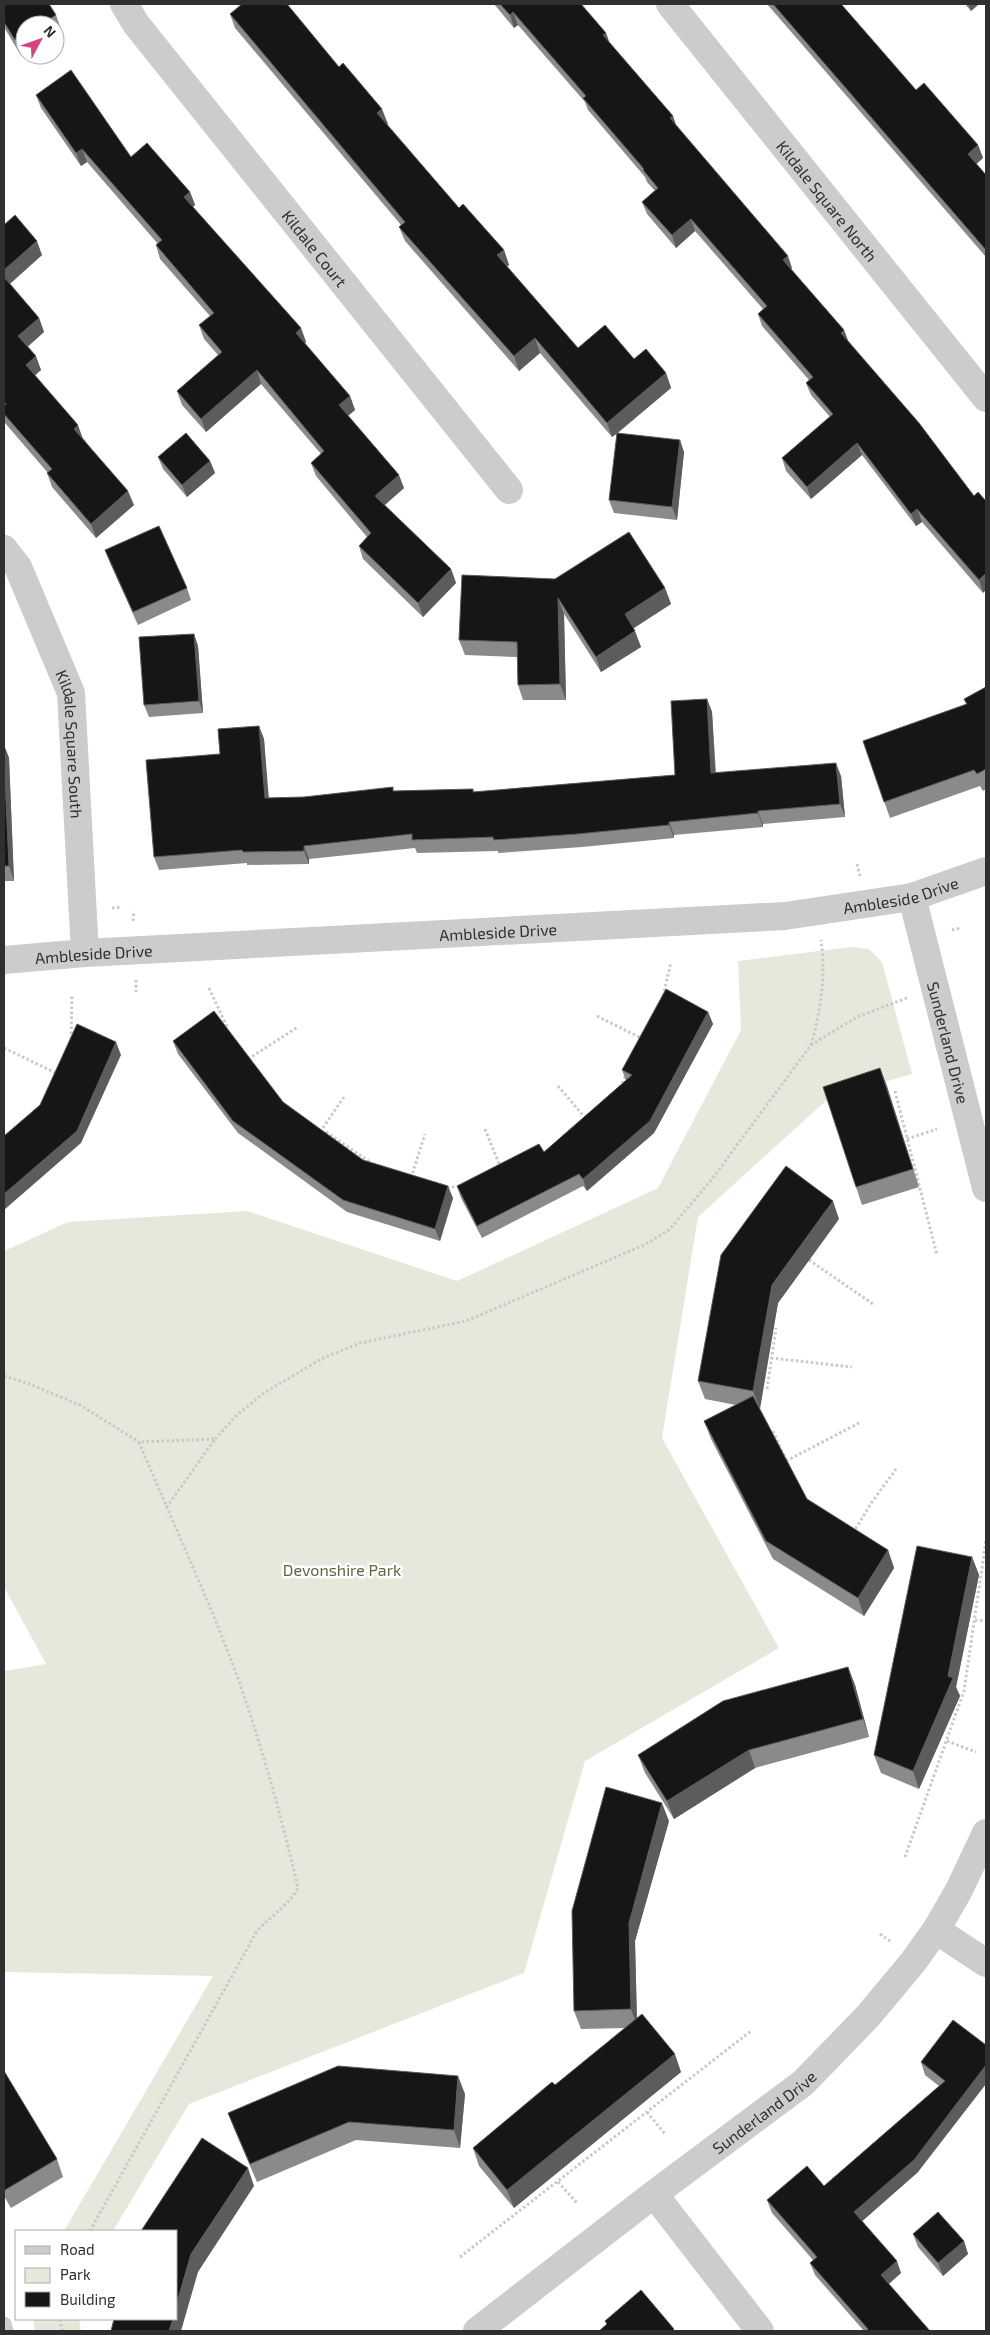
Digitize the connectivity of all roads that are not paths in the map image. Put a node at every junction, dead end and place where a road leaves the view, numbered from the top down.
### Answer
1 (124, 4) edge
2 (670, 4) edge
3 (986, 398) edge
4 (509, 490) dead end
5 (4, 549) edge
6 (986, 871) edge
7 (912, 897) junction
8 (85, 952) junction
9 (4, 960) edge
10 (986, 1188) edge
11 (986, 1833) edge
12 (936, 1930) junction
13 (986, 1963) edge
14 (654, 2194) junction
15 (4, 2324) edge
16 (6, 2331) edge
17 (477, 2331) edge
18 (760, 2331) edge

1 - 4 street, Kildale Court
2 - 3 street, Kildale Square North
5 - 8 street, Kildale Square South
6 - 7 street, Ambleside Drive
7 - 8 street, Ambleside Drive
7 - 10 street, Sunderland Drive
8 - 9 street, Ambleside Drive
11 - 12 street, Sunderland Drive
12 - 13 street
12 - 14 street, Sunderland Drive
14 - 17 street, Sunderland Drive
14 - 18 street
15 - 16 lane

